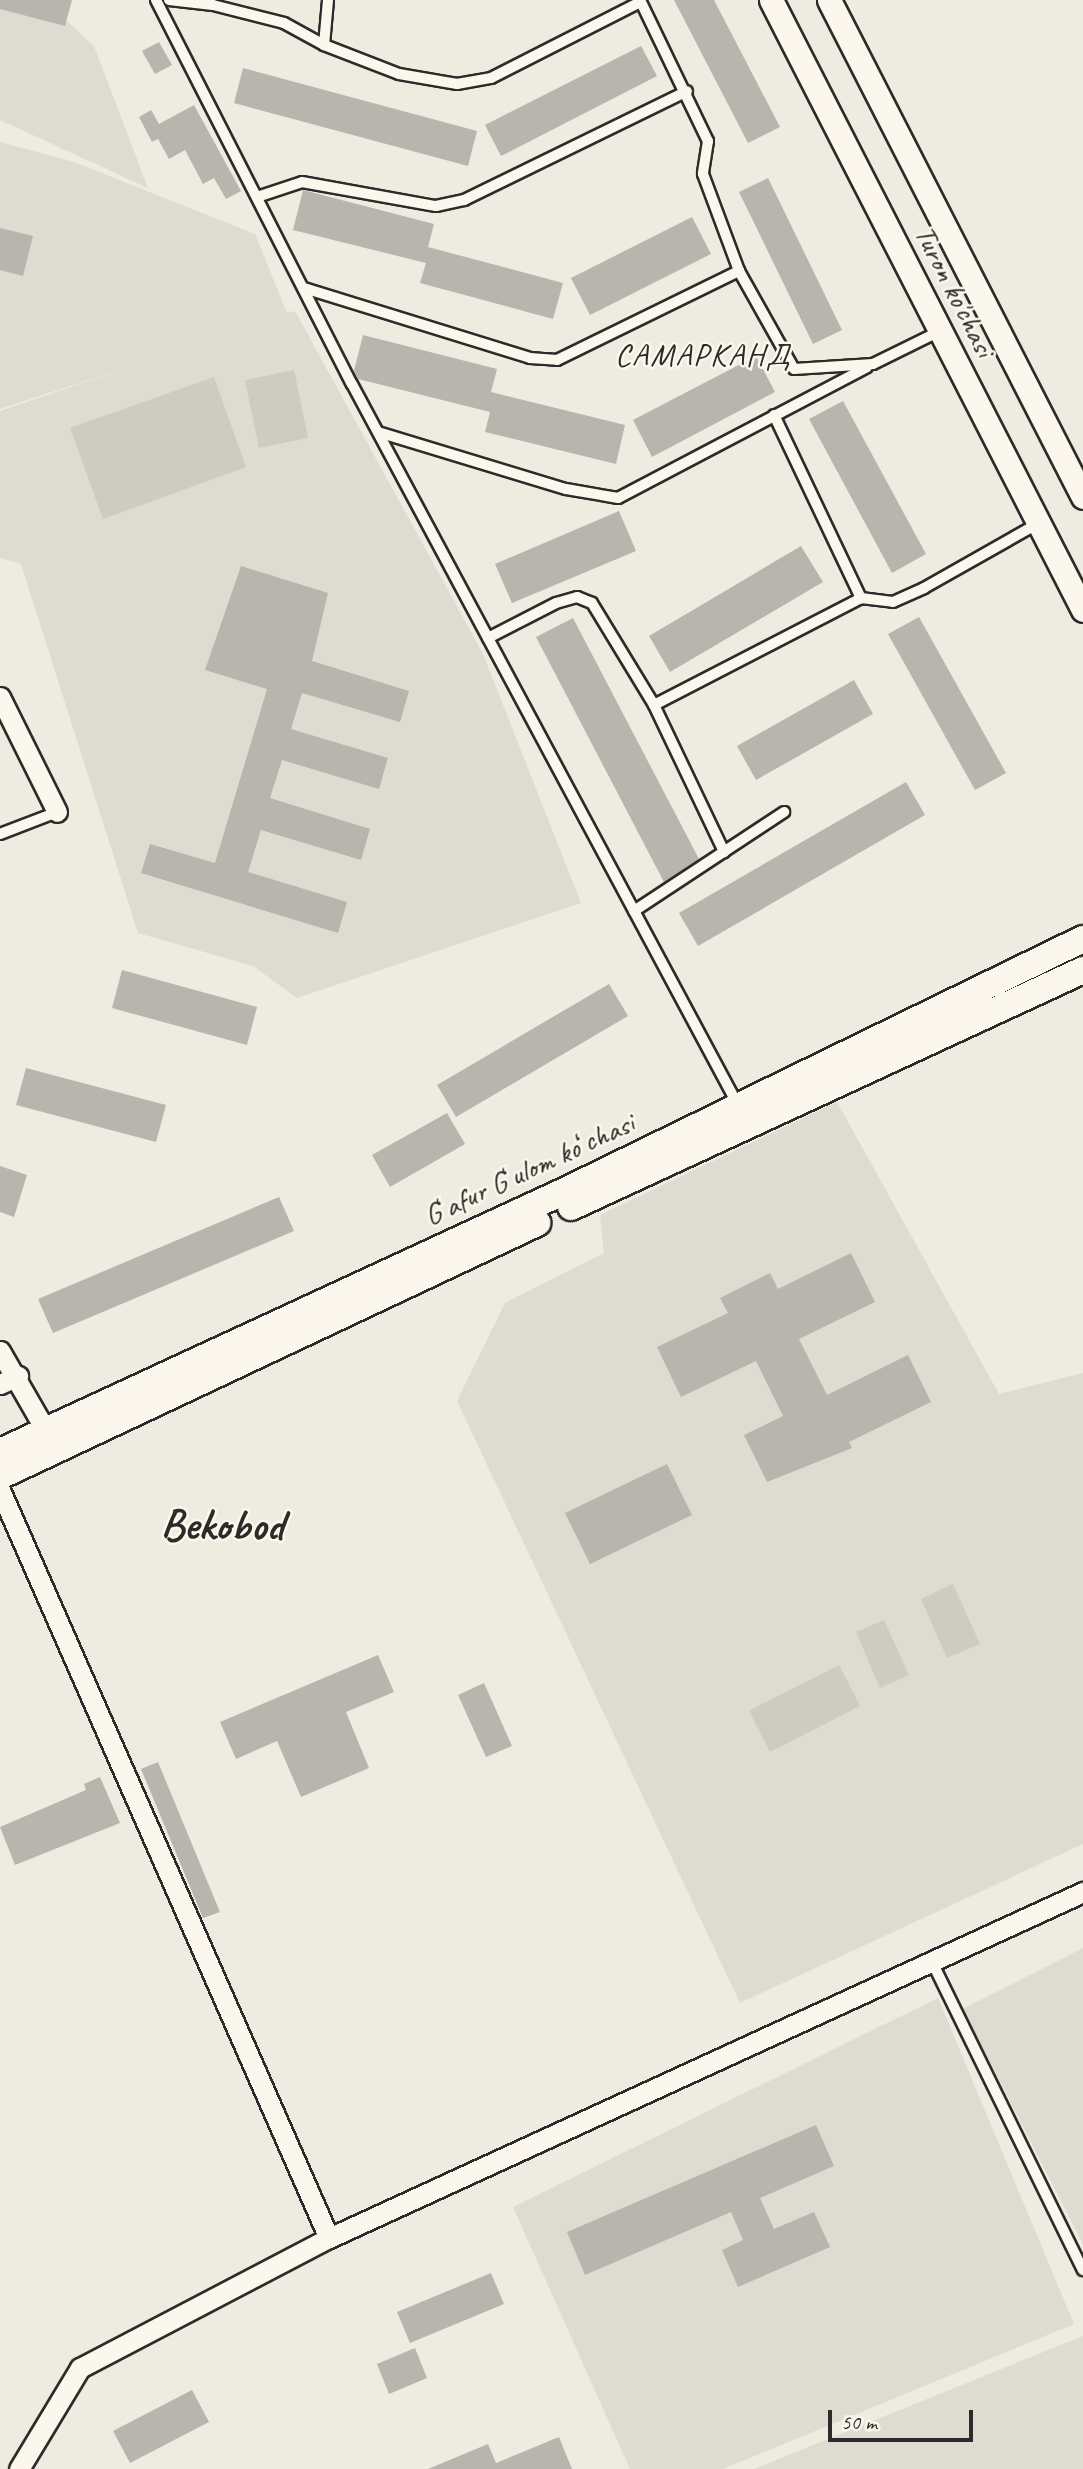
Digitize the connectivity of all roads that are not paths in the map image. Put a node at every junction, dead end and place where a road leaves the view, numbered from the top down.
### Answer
1 (156, 0) edge
2 (169, 0) edge
3 (328, 0) edge
4 (771, 0) edge
5 (829, 0) edge
6 (640, 1) edge
7 (324, 45) junction
8 (687, 92) junction
9 (257, 197) junction
10 (739, 271) junction
11 (304, 288) junction
12 (940, 330) junction
13 (873, 364) junction
14 (774, 415) junction
15 (378, 432) junction
16 (1083, 497) edge
17 (1039, 523) junction
18 (861, 598) junction
19 (1083, 610) edge
20 (488, 638) junction
21 (0, 697) edge
22 (654, 705) junction
23 (57, 812) joint
24 (784, 812) dead end
25 (0, 834) edge
26 (724, 852) junction
27 (634, 911) junction
28 (1083, 939) edge
29 (1083, 970) edge
30 (738, 1105) junction
31 (570, 1198) junction
32 (0, 1351) edge
33 (9, 1380) edge
34 (46, 1431) junction
35 (0, 1452) edge
36 (0, 1476) edge
37 (0, 1490) edge
38 (1083, 1892) edge
39 (933, 1964) junction
40 (329, 2238) junction
41 (1083, 2270) edge
42 (19, 2469) edge

1 - 9 lane
2 - 7 lane
3 - 7 lane
4 - 12 street, Turon ko'chasi
5 - 16 street, Turon ko'chasi
6 - 7 lane
6 - 8 lane
8 - 9 lane
8 - 10 lane
9 - 11 lane
10 - 11 lane
10 - 13 lane
11 - 15 lane
12 - 13 lane
12 - 17 street, Turon ko'chasi
13 - 14 lane
14 - 15 lane
14 - 18 lane
15 - 20 lane
17 - 18 lane
17 - 19 street, Turon ko'chasi
18 - 22 lane
20 - 22 lane
20 - 27 lane
21 - 23 street
22 - 26 lane
23 - 25 lane
24 - 26 lane
26 - 27 lane
27 - 30 lane
28 - 30 main road, Gʻafur Gʻulom koʻchasi
29 - 31 main road, Gʻafur Gʻulom koʻchasi
30 - 31 main road, Gʻafur Gʻulom koʻchasi
31 - 34 main road, Gʻafur Gʻulom koʻchasi
31 - 36 main road, Gʻafur Gʻulom koʻchasi
32 - 33 street
33 - 34 street
34 - 35 main road, Gʻafur Gʻulom koʻchasi
37 - 40 street
38 - 39 street
39 - 40 street
39 - 41 lane
40 - 42 street

